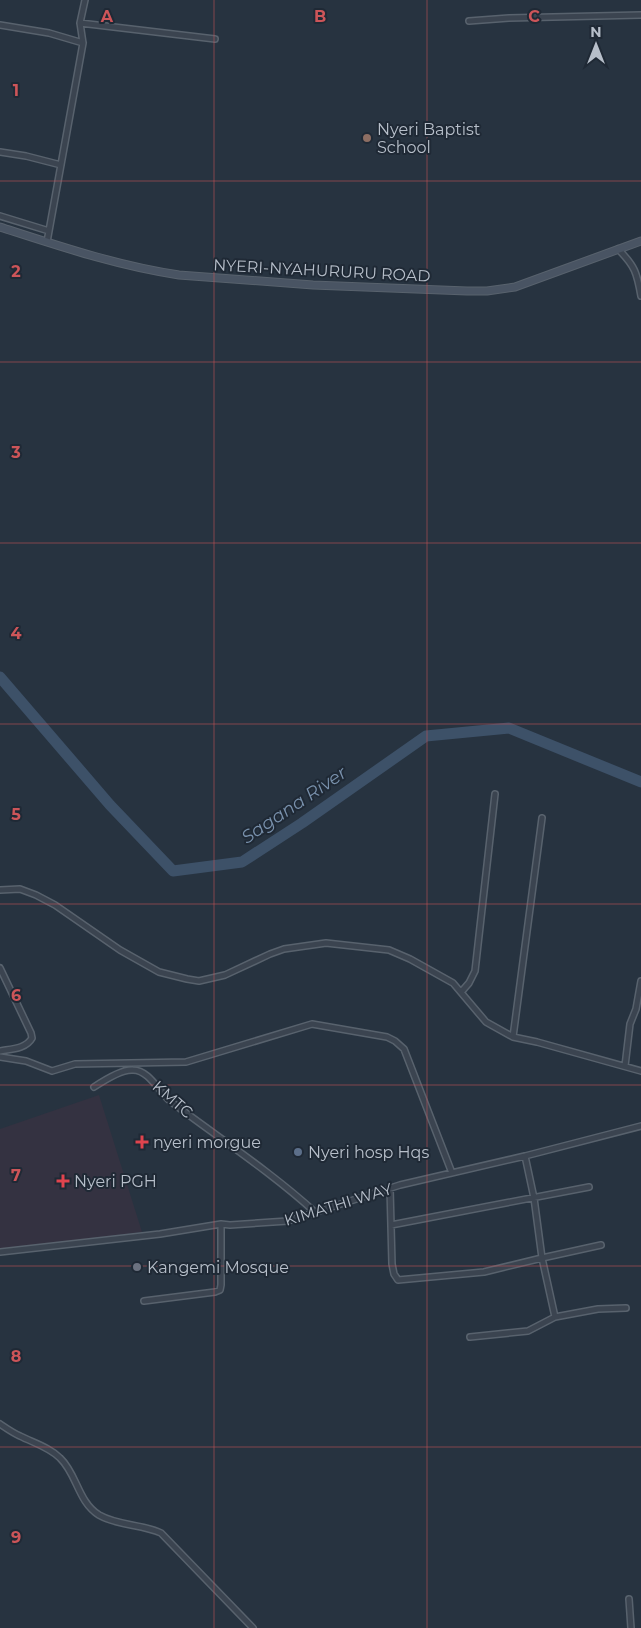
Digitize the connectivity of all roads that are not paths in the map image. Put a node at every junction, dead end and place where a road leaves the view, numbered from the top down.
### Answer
1 (85, 0) edge
2 (641, 16) edge
3 (468, 21) dead end
4 (80, 23) junction
5 (0, 25) edge
6 (215, 39) dead end
7 (83, 43) junction
8 (0, 152) edge
9 (61, 165) junction
10 (0, 216) edge
11 (0, 227) edge
12 (49, 231) junction
13 (641, 241) edge
14 (47, 242) junction
15 (618, 249) junction
16 (641, 296) edge
17 (495, 794) dead end
18 (542, 818) dead end
19 (0, 890) edge
20 (0, 968) edge
21 (641, 981) edge
22 (462, 992) junction
23 (513, 1038) junction
24 (0, 1051) edge
25 (0, 1057) edge
26 (625, 1066) junction
27 (641, 1070) edge
28 (94, 1087) dead end
29 (641, 1126) edge
30 (525, 1156) junction
31 (452, 1173) junction
32 (589, 1187) dead end
33 (390, 1188) junction
34 (534, 1198) junction
35 (316, 1213) junction
36 (221, 1224) junction
37 (391, 1225) junction
38 (601, 1245) dead end
39 (0, 1252) edge
40 (542, 1258) junction
41 (144, 1301) dead end
42 (626, 1308) dead end
43 (555, 1317) junction
44 (470, 1337) dead end
45 (0, 1424) edge
46 (629, 1599) dead end
47 (253, 1628) edge
48 (631, 1628) edge

1 - 4 street
2 - 3 street
4 - 6 street
4 - 7 street
5 - 7 street
7 - 9 street
8 - 9 street
9 - 12 street
10 - 12 street
11 - 14 main road, NYERI-NYAHURURU ROAD
12 - 14 street
13 - 15 main road, NYERI-NYAHURURU ROAD
14 - 15 main road, NYERI-NYAHURURU ROAD
15 - 16 street
17 - 22 street
18 - 23 street
19 - 22 street
20 - 24 street
21 - 26 street
22 - 23 street
23 - 26 street
25 - 31 street
26 - 27 street
28 - 35 street, KMTC
29 - 30 street, KIMATHI WAY
30 - 31 street, KIMATHI WAY
30 - 34 street
31 - 33 street, KIMATHI WAY
32 - 34 street
33 - 35 street, KIMATHI WAY
33 - 37 street
34 - 37 street
34 - 40 street
35 - 36 street, KIMATHI WAY
36 - 39 street, KIMATHI WAY
36 - 41 street
37 - 40 street
38 - 40 street
40 - 43 street
42 - 43 street
43 - 44 street
45 - 47 street
46 - 48 street

